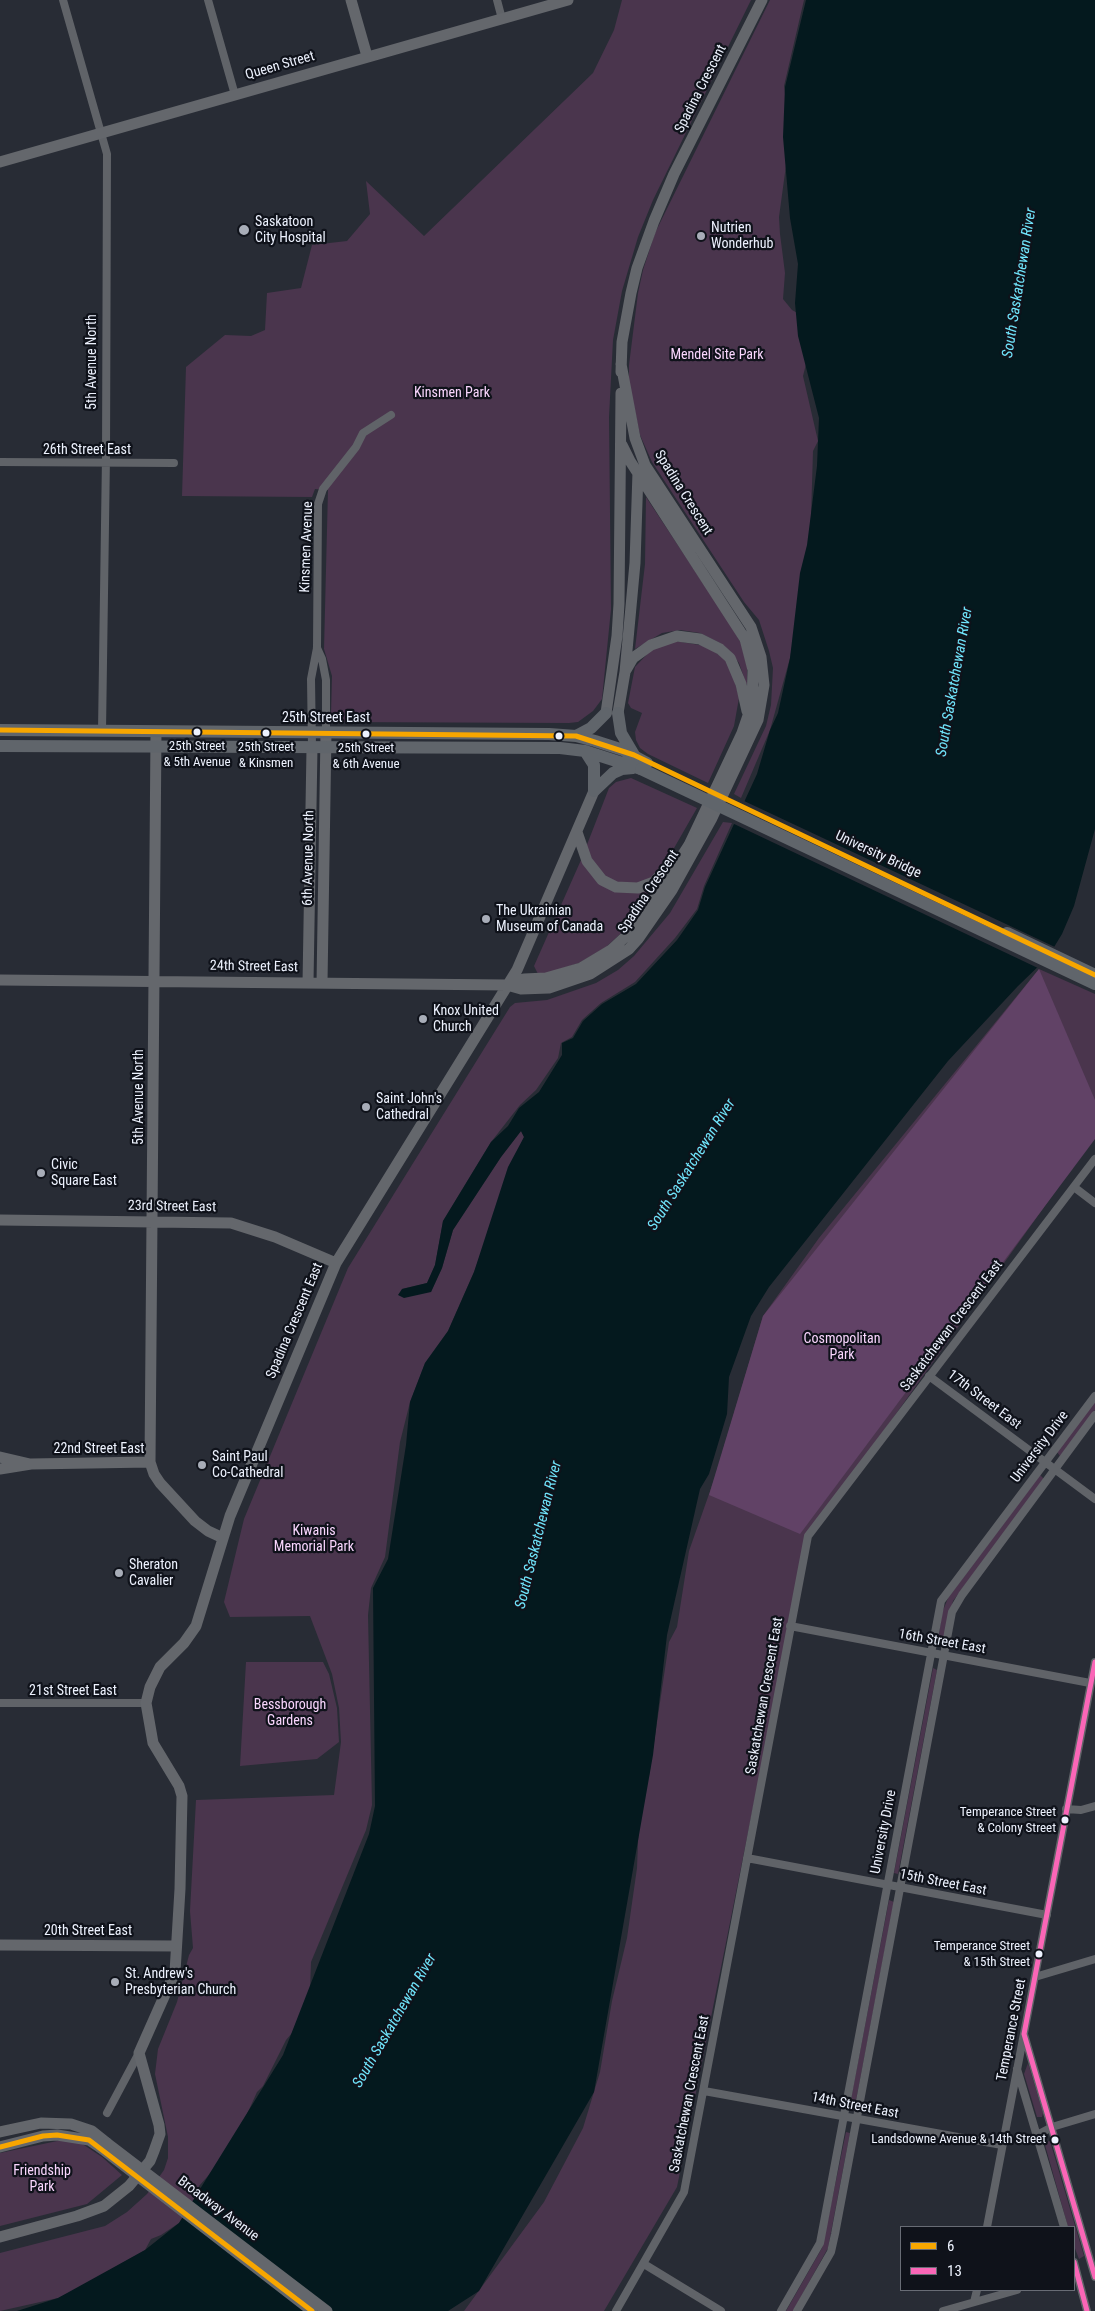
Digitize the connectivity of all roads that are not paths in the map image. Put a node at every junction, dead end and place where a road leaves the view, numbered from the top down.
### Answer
1 (63, 0) edge
2 (208, 0) edge
3 (350, 0) edge
4 (497, 0) edge
5 (568, 0) edge
6 (762, 0) edge
7 (502, 19) junction
8 (367, 56) junction
9 (235, 95) junction
10 (101, 133) junction
11 (0, 162) edge
12 (621, 364) junction
13 (391, 415) dead end
14 (635, 438) junction
15 (621, 442) junction
16 (0, 462) edge
17 (106, 463) junction
18 (174, 463) dead end
19 (638, 472) junction
20 (317, 648) junction
21 (625, 672) junction
22 (612, 713) junction
23 (748, 718) junction
24 (0, 730) edge
25 (102, 731) junction
26 (156, 732) junction
27 (313, 733) junction
28 (326, 733) junction
29 (576, 736) junction
30 (0, 746) edge
31 (156, 748) junction
32 (312, 748) junction
33 (326, 748) junction
34 (585, 751) junction
35 (634, 755) junction
36 (644, 766) junction
37 (594, 791) junction
38 (577, 832) junction
39 (689, 845) junction
40 (1095, 974) edge
41 (0, 980) edge
42 (155, 981) junction
43 (308, 983) junction
44 (322, 983) junction
45 (1095, 984) edge
46 (507, 985) junction
47 (1095, 1159) edge
48 (1074, 1187) junction
49 (1095, 1203) edge
50 (0, 1220) edge
51 (153, 1222) junction
52 (336, 1263) junction
53 (930, 1376) junction
54 (1095, 1396) edge
55 (1095, 1415) edge
56 (0, 1457) edge
57 (150, 1462) junction
58 (1045, 1462) junction
59 (31, 1464) junction
60 (1054, 1469) junction
61 (0, 1470) edge
62 (1095, 1499) edge
63 (223, 1538) junction
64 (790, 1626) junction
65 (931, 1654) junction
66 (943, 1656) junction
67 (1095, 1662) edge
68 (1090, 1683) junction
69 (0, 1704) edge
70 (146, 1704) junction
71 (1095, 1806) edge
72 (1066, 1809) junction
73 (747, 1858) junction
74 (886, 1885) junction
75 (899, 1887) junction
76 (1047, 1915) junction
77 (0, 1945) edge
78 (176, 1946) junction
79 (1095, 1960) edge
80 (1035, 1977) junction
81 (1024, 2034) junction
82 (140, 2053) junction
83 (1017, 2067) junction
84 (704, 2091) junction
85 (107, 2113) dead end
86 (1095, 2114) edge
87 (843, 2117) junction
88 (857, 2120) junction
89 (1052, 2127) junction
90 (0, 2132) edge
91 (1037, 2135) junction
92 (0, 2145) edge
93 (1002, 2145) junction
94 (104, 2146) junction
95 (987, 2226) edge
96 (1064, 2226) edge
97 (0, 2237) edge
98 (644, 2264) junction
99 (1094, 2271) edge
100 (1075, 2273) edge
101 (976, 2291) edge
102 (1013, 2291) edge
103 (974, 2302) junction
104 (312, 2311) edge
105 (326, 2311) edge
106 (616, 2311) edge
107 (721, 2311) edge
108 (781, 2311) edge
109 (797, 2311) edge
110 (943, 2311) edge
111 (1087, 2311) edge

1 - 10 street, 5th Avenue North
2 - 9 street
3 - 8 street
4 - 7 street
5 - 7 street, Queen Street
6 - 12 street, Spadina Crescent
7 - 8 street, Queen Street
8 - 9 street, Queen Street
9 - 10 street, Queen Street
10 - 11 street, Queen Street
10 - 17 street, 5th Avenue North
12 - 14 street, Spadina Crescent
12 - 15 street, Spadina Crescent
13 - 20 street, Kinsmen Avenue
14 - 19 street, Spadina Crescent
14 - 46 street, Spadina Crescent
15 - 19 street, Spadina Crescent
15 - 22 street, Spadina Crescent
16 - 17 street, 26th Street East
17 - 18 street, 26th Street East
17 - 25 street, 5th Avenue North
19 - 21 street, Spadina Crescent
19 - 23 street, Spadina Crescent
20 - 27 street, Kinsmen Avenue
20 - 28 street, Kinsmen Avenue
21 - 22 street, Spadina Crescent
21 - 23 street
22 - 29 main road
22 - 35 main road
23 - 39 street, Spadina Crescent
24 - 25 main road, 25th Street East
25 - 26 main road, 25th Street East
26 - 27 main road, 25th Street East
26 - 31 street, 5th Avenue North
27 - 28 main road, 25th Street East
27 - 32 street, 6th Avenue North
28 - 29 main road, 25th Street East
28 - 33 street, 6th Avenue North
29 - 35 main road, 25th Street East
30 - 31 main road
31 - 32 main road
31 - 42 street, 5th Avenue North
32 - 33 main road
32 - 43 street, 6th Avenue North
33 - 34 main road
33 - 44 street, 6th Avenue North
34 - 36 main road
34 - 37 main road
35 - 36 main road, 25th Street East
36 - 37 main road
36 - 40 main road, University Bridge, bridge
36 - 45 main road, University Bridge, bridge
37 - 38 street, Spadina Crescent East
38 - 39 street
38 - 46 street, Spadina Crescent East
39 - 46 street, Spadina Crescent
41 - 42 street, 24th Street East
42 - 43 street, 24th Street East
42 - 51 street, 5th Avenue North
43 - 44 street, 24th Street East
44 - 46 street, 24th Street East
46 - 52 street, Spadina Crescent East
47 - 48 street, Saskatchewan Crescent East
48 - 49 street
48 - 53 street, Saskatchewan Crescent East
50 - 51 street, 23rd Street East
51 - 52 street, 23rd Street East
51 - 57 street, 5th Avenue North
52 - 63 street, Spadina Crescent East
53 - 58 street, 17th Street East
53 - 64 street, Saskatchewan Crescent East
54 - 58 street, University Drive
55 - 60 street, University Drive
56 - 59 street, 22nd Street East
57 - 59 street, 22nd Street East
57 - 63 street, 22nd Street East
58 - 60 street, 17th Street East
58 - 65 street, University Drive
59 - 61 street, 22nd Street East
60 - 62 street, 17th Street East
60 - 66 street, University Drive
63 - 70 street, Spadina Crescent East
64 - 65 street, 16th Street East
64 - 73 street, Saskatchewan Crescent East
65 - 66 street, 16th Street East
65 - 74 street, University Drive
66 - 68 street, 16th Street East
66 - 75 street, University Drive
67 - 68 street, Temperance Street
68 - 72 street, Temperance Street
69 - 70 street, 21st Street East
70 - 78 street, Spadina Crescent East
71 - 72 street
72 - 76 street, Temperance Street
73 - 74 street, 15th Street East
73 - 84 street, Saskatchewan Crescent East
74 - 75 street, 15th Street East
74 - 87 street, University Drive
75 - 76 street, 15th Street East
75 - 88 street, University Drive
76 - 80 street, Temperance Street
77 - 78 street, 20th Street East
78 - 82 street
79 - 80 street
80 - 81 street, Temperance Street
81 - 83 street, Temperance Street
81 - 89 street
82 - 85 street
82 - 97 street
83 - 91 street
83 - 93 street, Temperance Street
84 - 87 street, 14th Street East
84 - 98 street, Saskatchewan Crescent East
86 - 89 street
87 - 88 street, 14th Street East
87 - 108 street, University Drive
88 - 93 street, 14th Street East
88 - 109 street, University Drive
89 - 91 street
89 - 99 street
90 - 94 street, Broadway Avenue
91 - 96 street
92 - 94 street, Broadway Avenue
93 - 95 street, Temperance Street
94 - 104 street, Broadway Avenue, bridge
94 - 105 street, Broadway Avenue, bridge
98 - 106 street, Saskatchewan Crescent East
98 - 107 street
99 - 100 street
100 - 111 street
101 - 103 street
102 - 103 street
103 - 110 street

